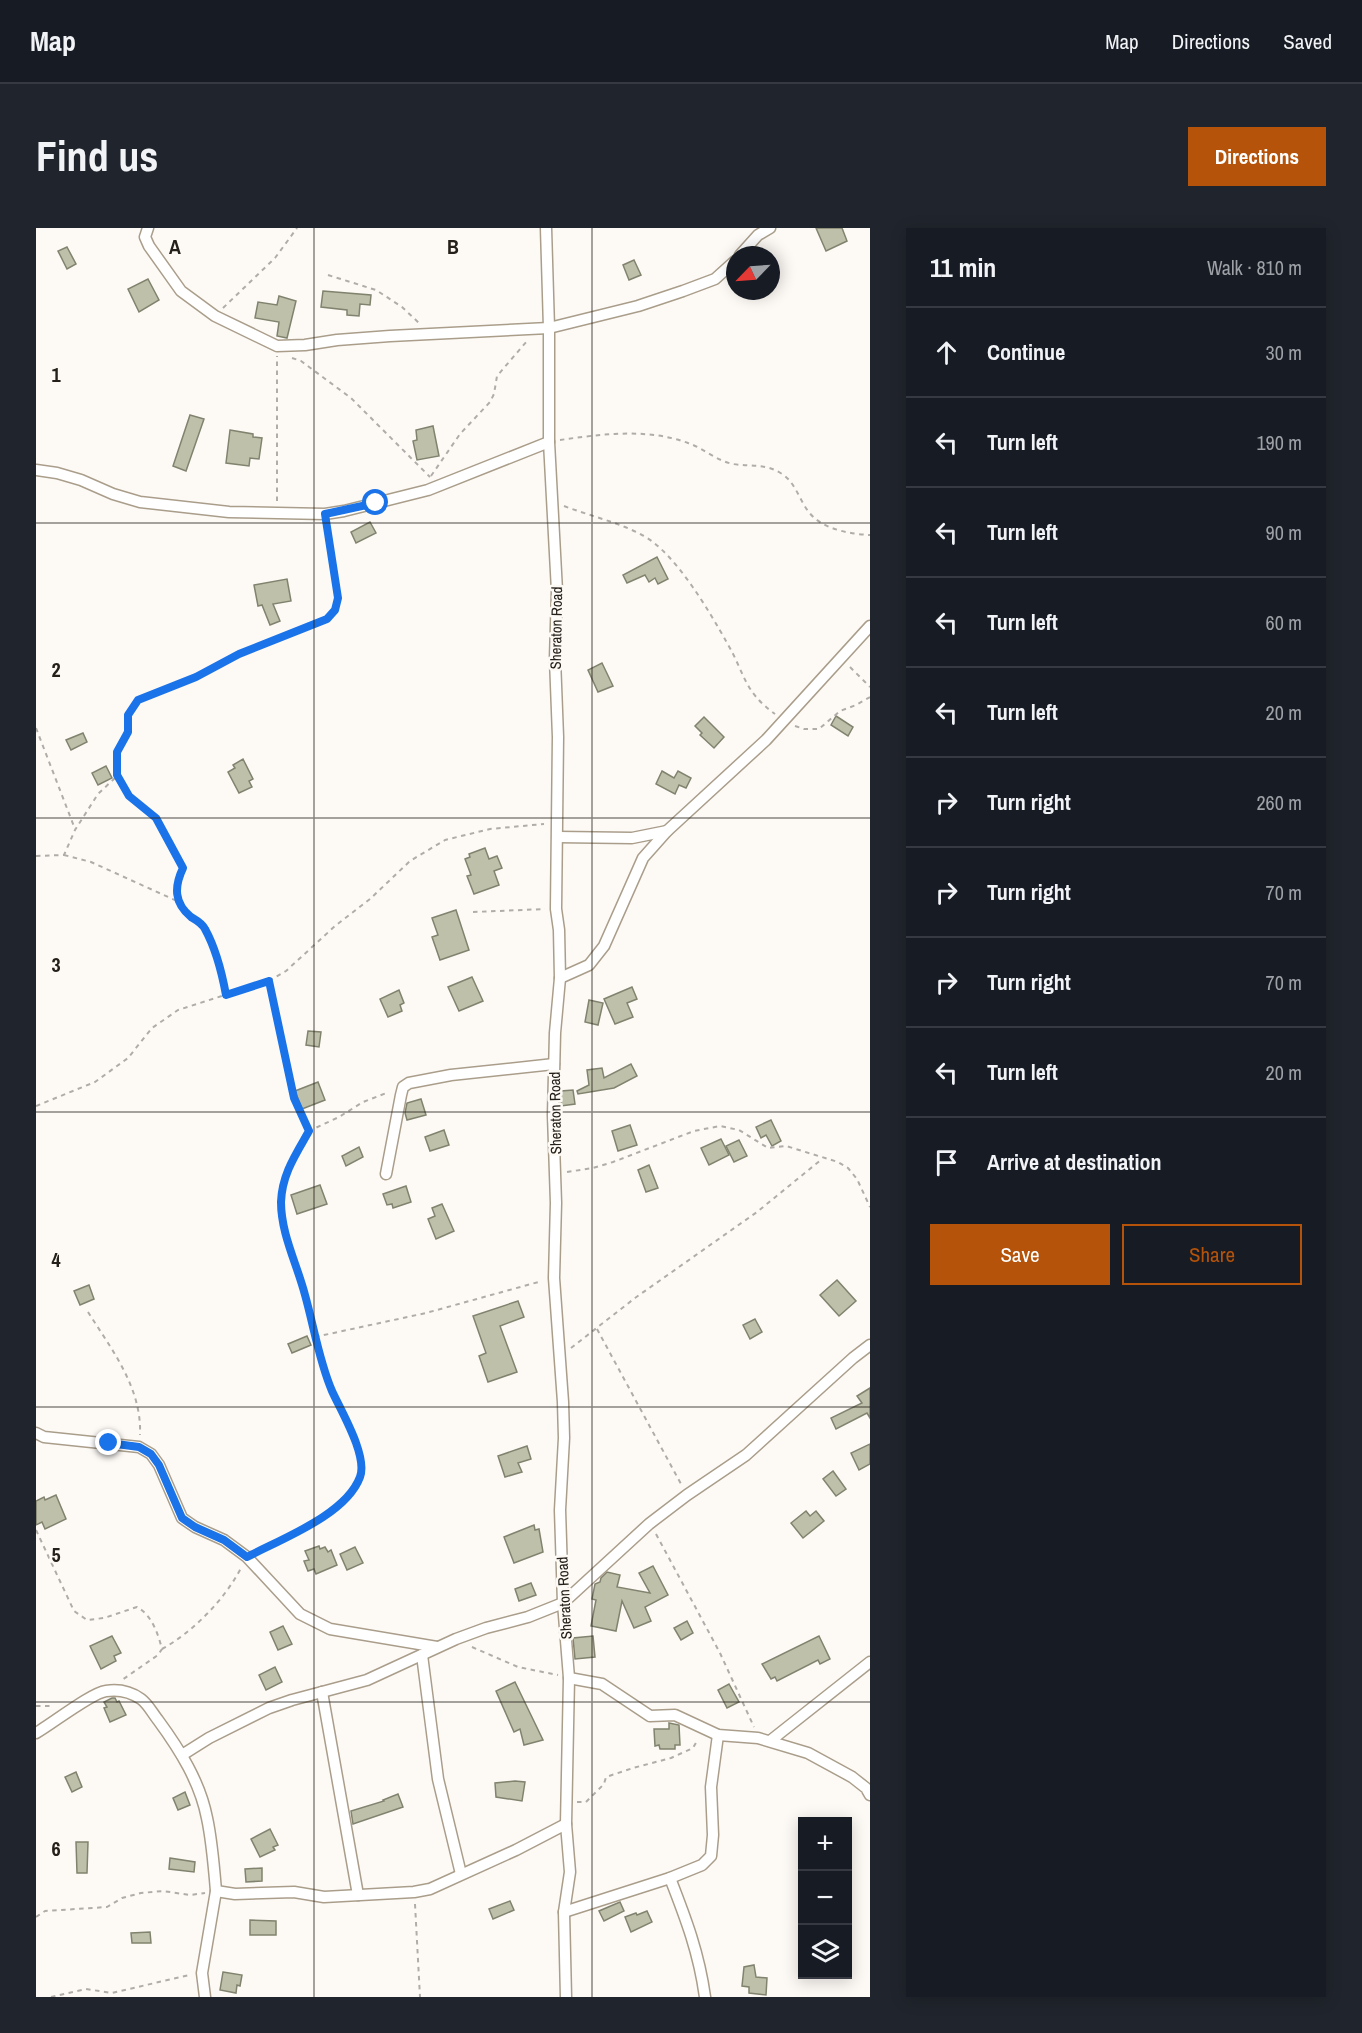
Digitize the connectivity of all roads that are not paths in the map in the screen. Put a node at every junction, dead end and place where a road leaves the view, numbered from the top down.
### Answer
1 (148, 228) edge
2 (546, 228) edge
3 (770, 228) edge
4 (748, 246) edge
5 (726, 269) edge
6 (549, 328) junction
7 (549, 442) junction
8 (36, 470) edge
9 (870, 626) edge
10 (667, 831) junction
11 (558, 837) junction
12 (560, 978) junction
13 (554, 1064) junction
14 (386, 1174) dead end
15 (870, 1344) edge
16 (36, 1433) edge
17 (563, 1603) junction
18 (438, 1647) junction
19 (422, 1655) junction
20 (870, 1662) edge
21 (569, 1678) junction
22 (322, 1692) junction
23 (36, 1733) edge
24 (718, 1735) junction
25 (770, 1741) junction
26 (182, 1755) junction
27 (870, 1795) edge
28 (566, 1824) junction
29 (461, 1874) junction
30 (670, 1878) junction
31 (216, 1891) junction
32 (358, 1895) junction
33 (564, 1912) junction
34 (205, 1997) edge
35 (566, 1997) edge
36 (705, 1997) edge

1 - 6 street
2 - 6 street, Sheraton Road
3 - 4 street
5 - 6 street
6 - 7 street, Sheraton Road
7 - 8 street
7 - 11 street, Sheraton Road
9 - 10 street
10 - 11 street
10 - 12 street
11 - 12 street, Sheraton Road
12 - 13 street, Sheraton Road
13 - 14 street
13 - 17 street, Sheraton Road
15 - 17 street
16 - 18 street
17 - 18 street
17 - 21 street, Sheraton Road
18 - 19 street
19 - 22 street
19 - 29 street
20 - 25 street
21 - 24 street
21 - 28 street, Sheraton Road
22 - 26 street
22 - 32 street
23 - 26 street
24 - 25 street
24 - 30 street
25 - 27 street
26 - 31 street
28 - 29 street
28 - 33 street, Sheraton Road
29 - 32 street
30 - 33 street
30 - 36 street
31 - 32 street
31 - 34 street
33 - 35 street, Sheraton Road

